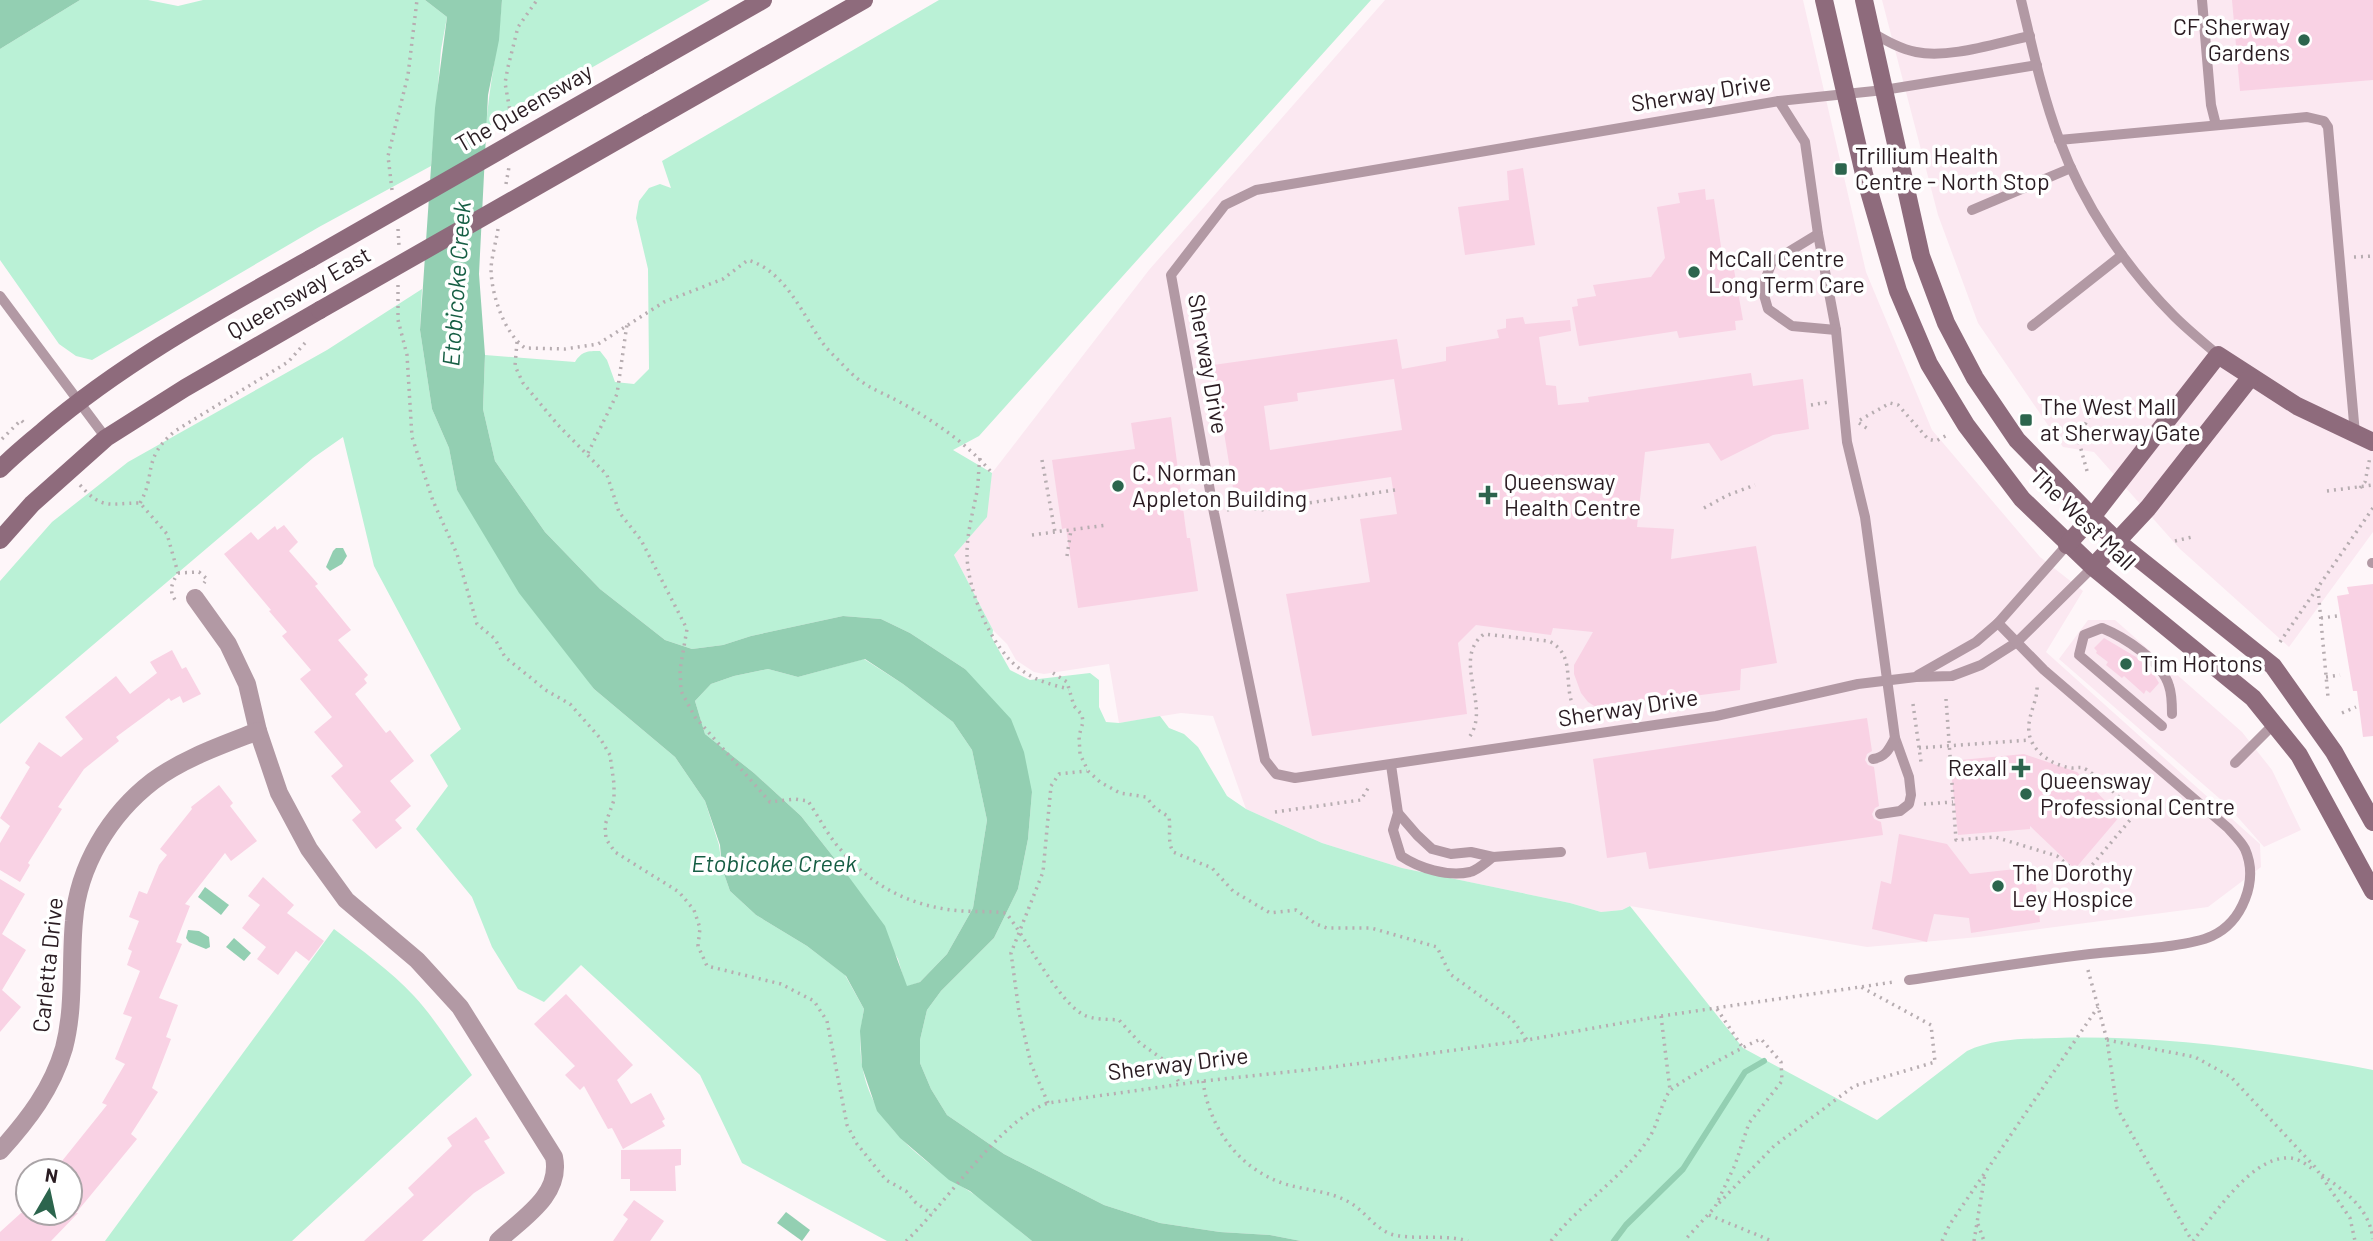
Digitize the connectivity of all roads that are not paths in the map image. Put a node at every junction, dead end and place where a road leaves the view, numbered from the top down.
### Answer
1 (763, 0) edge
2 (864, 0) edge
3 (1824, 0) edge
4 (1864, 0) edge
5 (2021, 0) edge
6 (2202, 0) edge
7 (1870, 30) junction
8 (2030, 36) junction
9 (2037, 65) junction
10 (1884, 90) junction
11 (1846, 94) junction
12 (1779, 101) junction
13 (2216, 125) junction
14 (2059, 140) junction
15 (2071, 168) junction
16 (1972, 210) dead end
17 (1818, 234) junction
18 (2122, 255) junction
19 (310, 259) joint
20 (0, 296) edge
21 (2032, 326) dead end
22 (1836, 330) junction
23 (2218, 355) junction
24 (2250, 378) junction
25 (79, 401) junction
26 (2355, 434) junction
27 (106, 438) junction
28 (2373, 442) edge
29 (0, 469) edge
30 (2092, 517) junction
31 (0, 540) edge
32 (2118, 542) junction
33 (2067, 545) junction
34 (2092, 567) junction
35 (195, 598) road end
36 (1998, 623) junction
37 (2017, 642) junction
38 (1916, 677) junction
39 (1887, 681) junction
40 (2172, 714) dead end
41 (2274, 724) junction
42 (2162, 726) dead end
43 (258, 731) junction
44 (1895, 738) junction
45 (1873, 759) dead end
46 (2235, 763) dead end
47 (1391, 765) junction
48 (1398, 813) junction
49 (1880, 814) dead end
50 (2373, 822) edge
51 (1561, 852) dead end
52 (1493, 857) junction
53 (2373, 891) edge
54 (1909, 980) road end
55 (0, 1151) edge
56 (498, 1241) edge

1 - 19 main road, The Queensway, bridge
2 - 27 main road, Queensway East, bridge
3 - 11 main road, The West Mall
4 - 7 main road, The West Mall
5 - 8 lane
6 - 13 lane
7 - 8 lane
7 - 10 main road, The West Mall
8 - 9 lane
9 - 10 lane, Sherway Drive
9 - 14 lane
10 - 11 lane, Sherway Drive
10 - 30 main road, The West Mall
11 - 12 lane, Sherway Drive
11 - 33 main road, The West Mall
12 - 17 lane
12 - 47 lane, Sherway Drive
13 - 14 lane
13 - 26 lane
14 - 15 lane
15 - 16 lane
15 - 18 lane
17 - 22 lane
17 - 22 lane
18 - 21 lane
18 - 23 lane
19 - 25 main road, Queensway East
20 - 25 lane
22 - 39 lane
23 - 24 main road
23 - 30 main road
24 - 26 main road
24 - 32 main road
25 - 27 lane
25 - 29 main road, Queensway East
26 - 28 main road
27 - 31 main road, Queensway East
30 - 32 main road, The West Mall
30 - 33 main road
32 - 34 main road
32 - 50 main road, The West Mall
33 - 34 main road, The West Mall
33 - 36 lane, Sherway Drive
34 - 37 lane, Sherway Drive
34 - 41 main road, The West Mall
35 - 43 street
36 - 37 lane
36 - 38 lane, Sherway Drive
37 - 38 lane, Sherway Drive
37 - 54 lane
38 - 39 lane, Sherway Drive
39 - 44 lane
39 - 47 lane, Sherway Drive
40 - 42 lane
41 - 46 lane
41 - 53 main road, The West Mall
43 - 55 street, Carletta Drive
43 - 56 street
44 - 45 lane
44 - 49 lane
47 - 48 lane
48 - 52 lane
48 - 52 lane
51 - 52 lane

